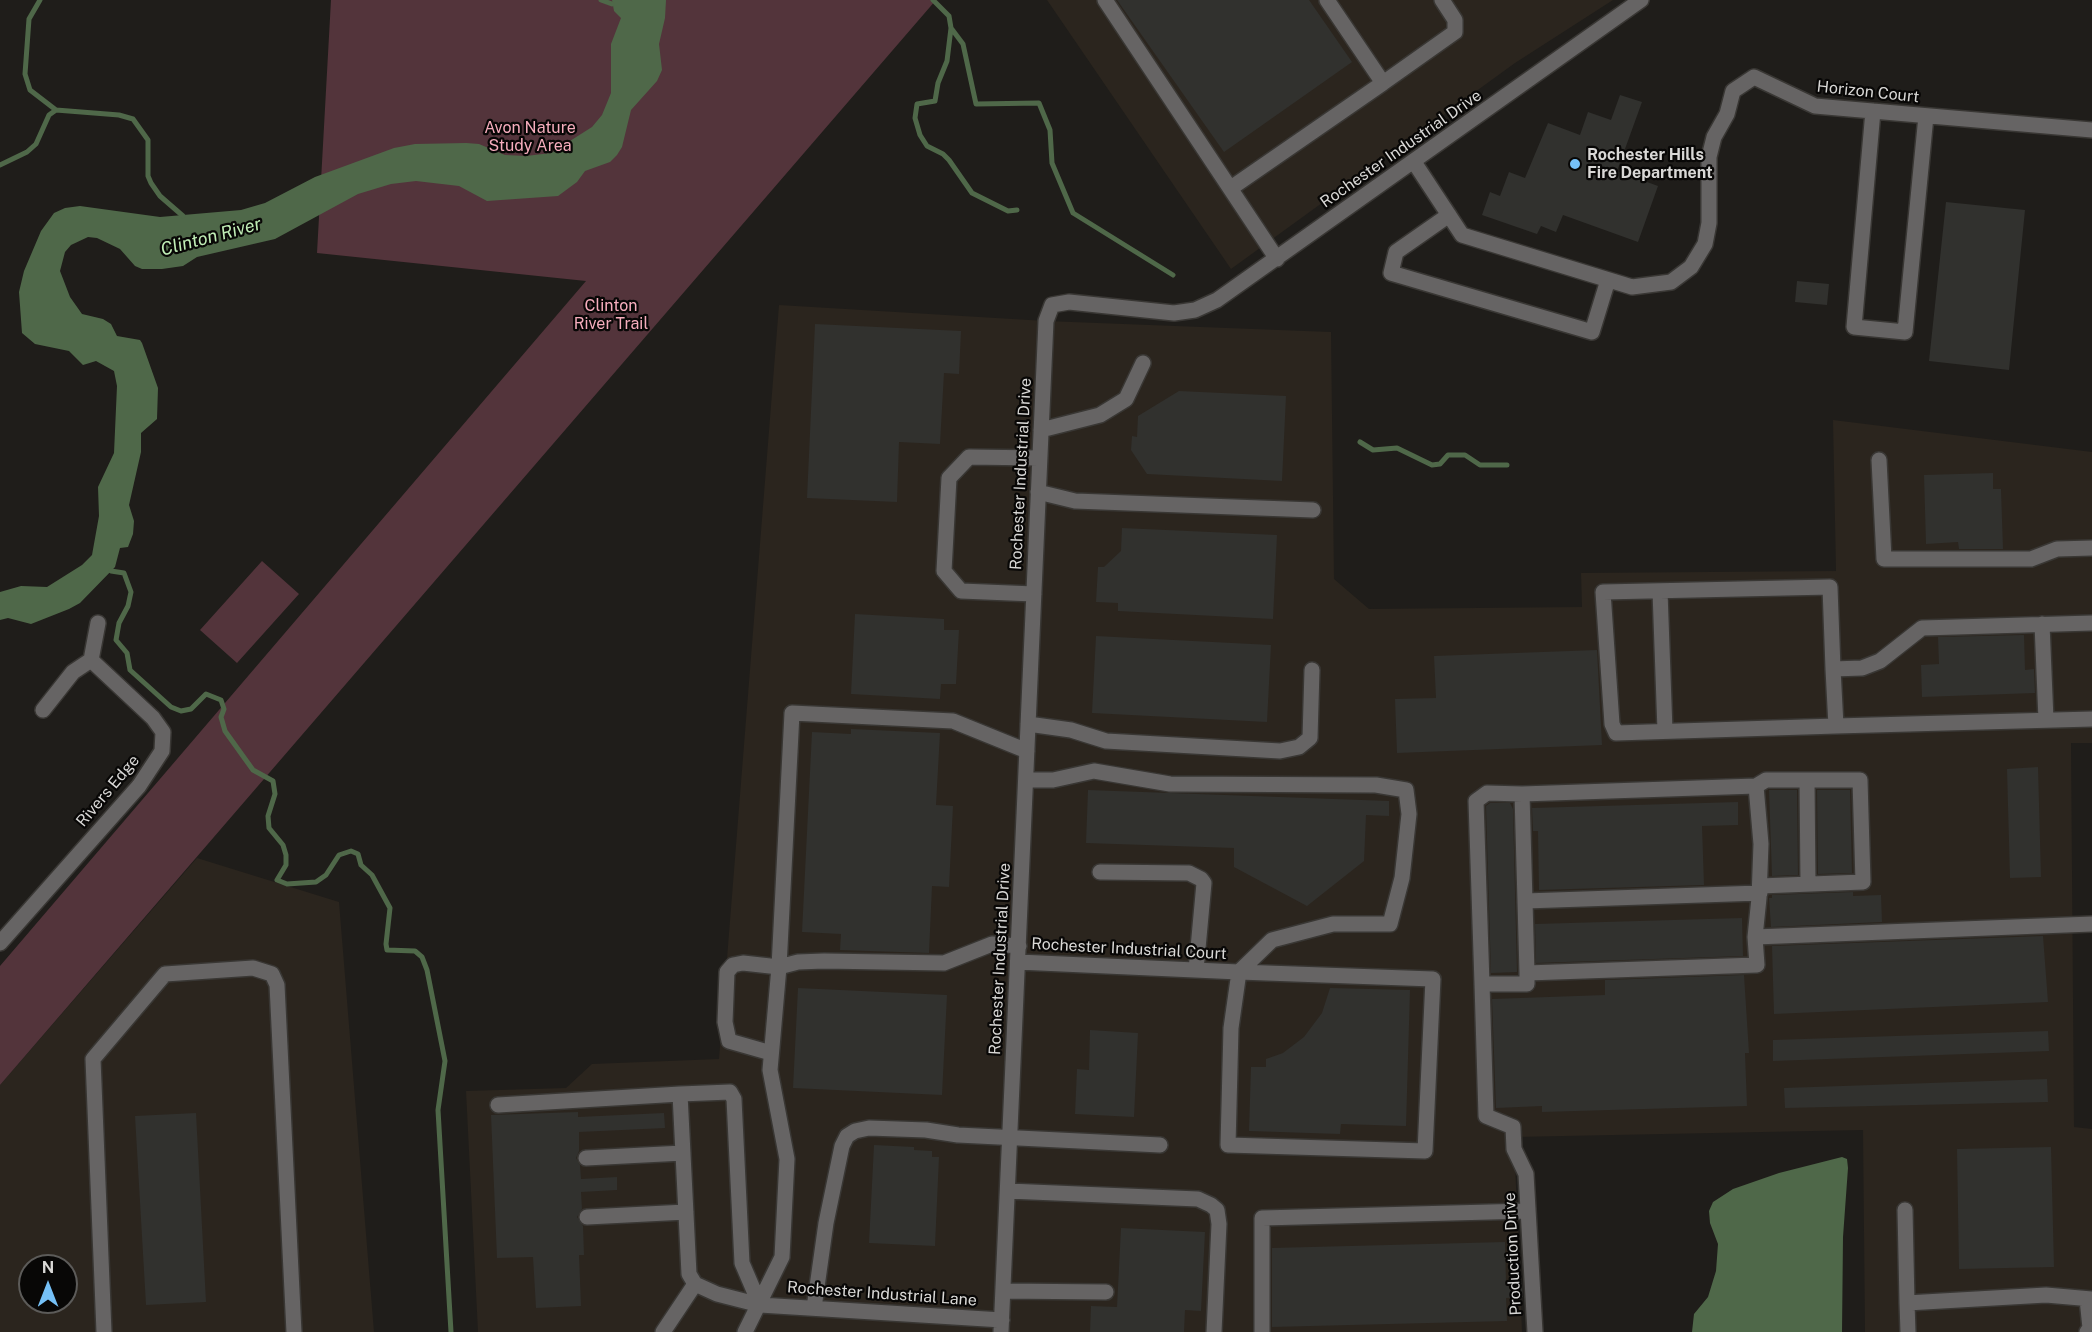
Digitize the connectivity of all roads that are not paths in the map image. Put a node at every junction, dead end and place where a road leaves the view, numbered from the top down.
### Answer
1 (1106, 0) edge
2 (1327, 0) edge
3 (1442, 0) edge
4 (1641, 0) edge
5 (1383, 83) junction
6 (1873, 111) junction
7 (1926, 116) junction
8 (2092, 130) edge
9 (1414, 162) junction
10 (1231, 188) junction
11 (1449, 215) junction
12 (1277, 259) junction
13 (1608, 279) junction
14 (1143, 363) dead end
15 (1041, 430) junction
16 (1039, 458) junction
17 (1879, 460) dead end
18 (1038, 492) junction
19 (1313, 510) dead end
20 (2092, 548) edge
21 (1660, 591) junction
22 (1034, 594) junction
23 (98, 623) dead end
24 (2092, 623) edge
25 (2042, 624) junction
26 (91, 660) junction
27 (1833, 669) junction
28 (1312, 670) dead end
29 (43, 710) dead end
30 (2092, 719) edge
31 (2046, 720) junction
32 (1028, 724) junction
33 (1836, 726) junction
34 (1665, 731) junction
35 (1027, 750) junction
36 (1026, 780) junction
37 (1807, 780) junction
38 (1756, 786) junction
39 (1522, 794) junction
40 (1100, 872) dead end
41 (1808, 884) junction
42 (1760, 890) junction
43 (1525, 901) junction
44 (2092, 924) edge
45 (1755, 937) junction
46 (0, 944) edge
47 (1018, 946) junction
48 (1018, 962) junction
49 (779, 967) junction
50 (1197, 970) junction
51 (1239, 972) junction
52 (1527, 973) junction
53 (1482, 984) junction
54 (771, 1053) junction
55 (680, 1094) junction
56 (498, 1105) dead end
57 (1010, 1138) junction
58 (1160, 1145) dead end
59 (683, 1153) junction
60 (586, 1158) dead end
61 (1008, 1191) junction
62 (1905, 1210) dead end
63 (1528, 1211) junction
64 (686, 1212) junction
65 (587, 1217) dead end
66 (695, 1284) junction
67 (1003, 1291) junction
68 (1106, 1292) dead end
69 (2089, 1299) edge
70 (1907, 1303) junction
71 (760, 1305) junction
72 (814, 1308) junction
73 (1001, 1326) edge
74 (104, 1332) edge
75 (294, 1332) edge
76 (663, 1332) edge
77 (745, 1332) edge
78 (1214, 1332) edge
79 (1262, 1332) edge
80 (1535, 1332) edge
81 (1908, 1332) edge
82 (2087, 1332) edge

1 - 10 street
2 - 5 street
3 - 5 street
4 - 9 street, Rochester Industrial Drive
5 - 10 street
6 - 7 street, Horizon Court
6 - 7 street
6 - 13 street, Horizon Court
7 - 8 street, Horizon Court
9 - 11 street, Horizon Court
9 - 12 street, Rochester Industrial Drive
10 - 12 street
11 - 13 street, Horizon Court
11 - 13 street
12 - 15 street, Rochester Industrial Drive
14 - 15 street
15 - 16 street, Rochester Industrial Drive
16 - 18 street, Rochester Industrial Drive
16 - 22 street
17 - 20 street
18 - 19 street
18 - 22 street, Rochester Industrial Drive
21 - 27 street
21 - 34 street
21 - 34 street
22 - 32 street, Rochester Industrial Drive
23 - 26 street
24 - 25 street
25 - 27 street
25 - 31 street
26 - 29 street
26 - 46 street, Rivers Edge
27 - 33 street
28 - 32 street
30 - 31 street
31 - 33 street
32 - 35 street, Rochester Industrial Drive
33 - 34 street
35 - 36 street, Rochester Industrial Drive
35 - 49 street
36 - 47 street, Rochester Industrial Drive
36 - 51 street
37 - 38 street
37 - 41 street
37 - 41 street
38 - 39 street
38 - 42 street
39 - 43 street
39 - 53 street
40 - 50 street
41 - 42 street
42 - 43 street
42 - 45 street
43 - 52 street
44 - 45 street
45 - 52 street
47 - 48 street, Rochester Industrial Drive
47 - 49 street
48 - 50 street, Rochester Industrial Court
48 - 57 street, Rochester Industrial Drive
49 - 54 street
49 - 54 street
50 - 51 street, Rochester Industrial Court
51 - 51 street, Rochester Industrial Court
52 - 53 street
53 - 63 street, Production Drive
54 - 71 street
55 - 56 street
55 - 59 street
55 - 71 street
57 - 58 street
57 - 61 street, Rochester Industrial Drive
57 - 72 street
59 - 60 street
59 - 64 street
61 - 67 street, Rochester Industrial Drive
61 - 78 street
62 - 70 street
63 - 79 street
63 - 80 street, Production Drive
64 - 65 street
64 - 66 street
66 - 71 street, Rochester Industrial Lane
66 - 76 street
67 - 68 street
67 - 73 street, Rochester Industrial Drive
69 - 70 street
69 - 82 street
70 - 81 street
71 - 72 street, Rochester Industrial Lane
71 - 77 street
72 - 73 street, Rochester Industrial Lane
74 - 75 street

